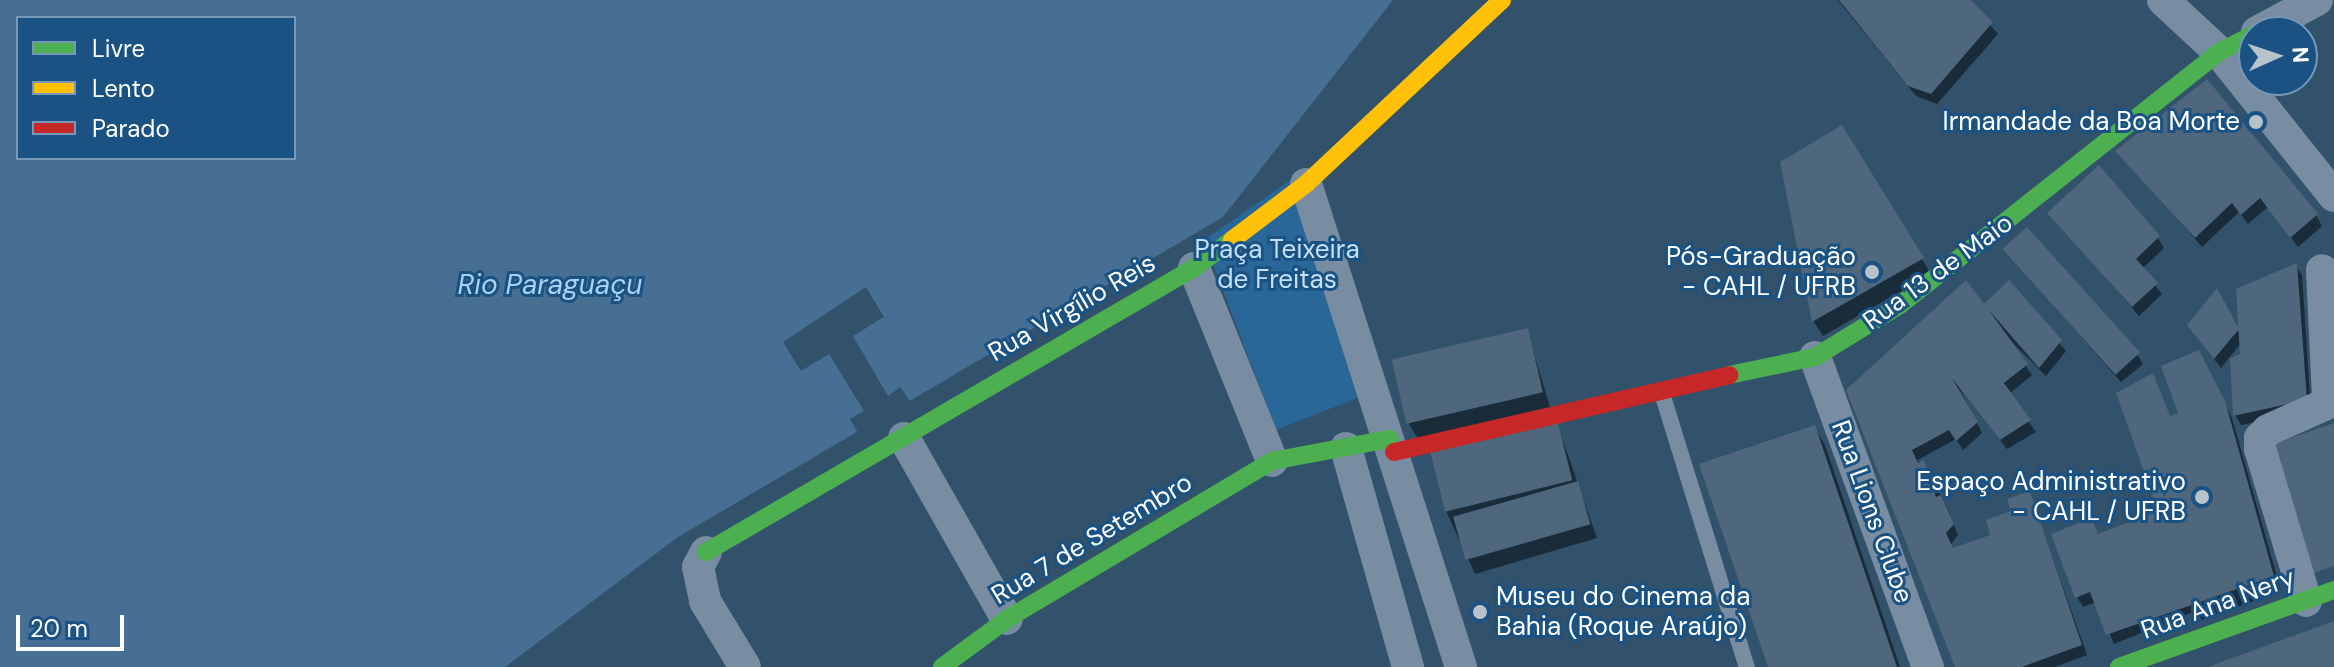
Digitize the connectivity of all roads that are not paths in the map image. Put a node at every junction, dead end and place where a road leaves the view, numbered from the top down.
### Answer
1 (1502, 0) edge
2 (2163, 0) edge
3 (2317, 0) edge
4 (2287, 16) edge
5 (2238, 42) edge
6 (2219, 52) junction
7 (1306, 184) junction
8 (2334, 196) edge
9 (1194, 268) junction
10 (2322, 270) dead end
11 (1815, 357) junction
12 (1660, 389) junction
13 (904, 438) junction
14 (1392, 446) junction
15 (1346, 448) junction
16 (1272, 461) junction
17 (706, 552) joint
18 (2320, 595) edge
19 (1007, 619) junction
20 (745, 667) edge
21 (942, 667) edge
22 (1408, 667) edge
23 (1461, 667) edge
24 (1747, 667) edge
25 (1928, 667) edge
26 (2119, 667) edge

1 - 7 street, Rua Virgílio Reis
2 - 6 street
3 - 4 street, Rua 13 de Maio
5 - 6 street, Rua 13 de Maio
6 - 8 street
6 - 11 street, Rua 13 de Maio
7 - 9 street, Rua Virgílio Reis
7 - 14 street
9 - 13 street, Rua Virgílio Reis
9 - 16 street
10 - 18 street
11 - 12 street, Rua 13 de Maio
11 - 25 street, Rua Lions Clube
12 - 14 street, Rua 13 de Maio
12 - 24 lane
13 - 17 street, Rua Virgílio Reis
13 - 19 street
14 - 15 street
14 - 23 street
15 - 16 street
15 - 22 street
16 - 19 street, Rua 7 de Setembro
17 - 20 street
18 - 26 street, Rua Ana Nery
19 - 21 street, Rua 7 de Setembro

